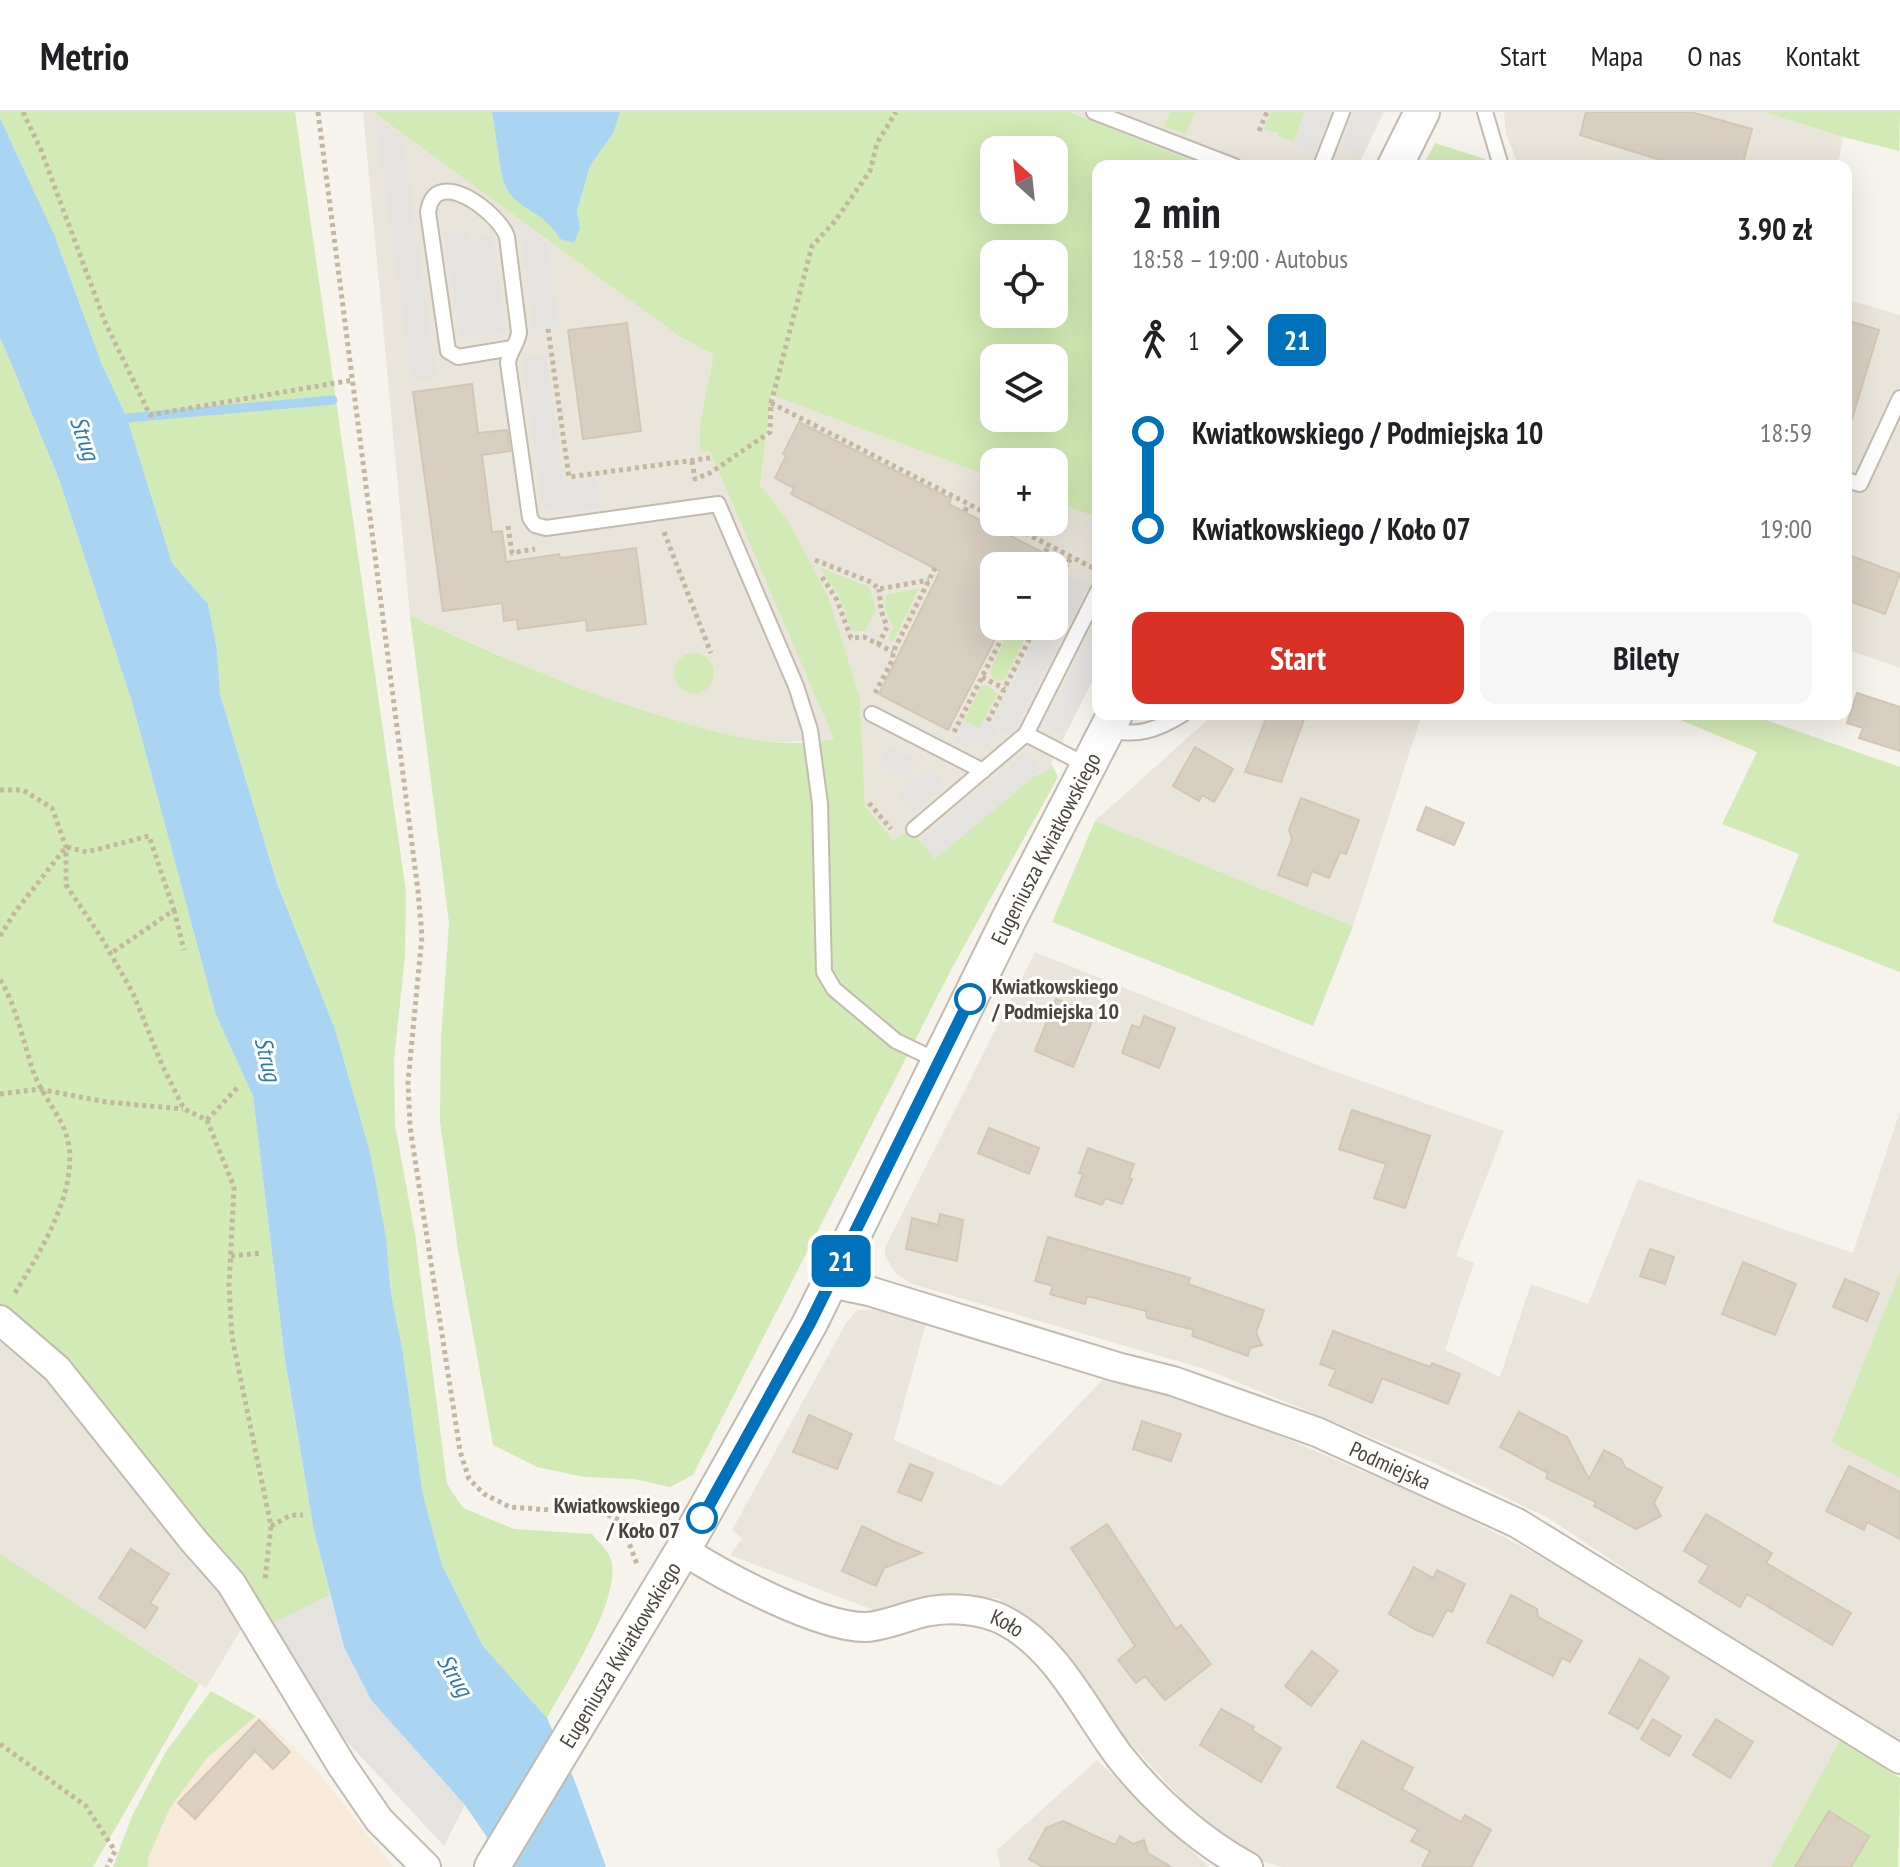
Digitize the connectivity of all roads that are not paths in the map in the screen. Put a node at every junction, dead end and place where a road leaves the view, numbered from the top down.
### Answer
1 (1094, 112) edge
2 (1342, 112) edge
3 (1422, 112) edge
4 (1485, 112) edge
5 (1218, 160) edge
6 (1323, 160) edge
7 (1398, 160) edge
8 (1499, 160) edge
9 (512, 348) junction
10 (1900, 398) edge
11 (1852, 482) edge
12 (1092, 603) edge
13 (872, 714) road end
14 (1171, 720) edge
15 (1111, 721) edge
16 (1026, 734) junction
17 (1089, 766) junction
18 (983, 771) junction
19 (914, 829) dead end
20 (940, 1062) junction
21 (830, 1283) junction
22 (4, 1322) edge
23 (683, 1550) junction
24 (1900, 1759) edge
25 (426, 1867) edge
26 (492, 1867) edge
27 (1248, 1867) edge

1 - 5 lane
2 - 6 lane
3 - 7 street
4 - 8 lane
9 - 9 lane
9 - 20 lane
10 - 11 lane
12 - 16 lane
13 - 18 lane
14 - 15 lane
15 - 17 street, Eugeniusza Kwiatkowskiego
16 - 17 lane
16 - 18 lane
17 - 20 street, Eugeniusza Kwiatkowskiego
18 - 19 lane
20 - 21 street, Eugeniusza Kwiatkowskiego
21 - 23 street, Eugeniusza Kwiatkowskiego
21 - 24 street, Podmiejska
22 - 25 street
23 - 26 street, Eugeniusza Kwiatkowskiego
23 - 27 street, Koło

